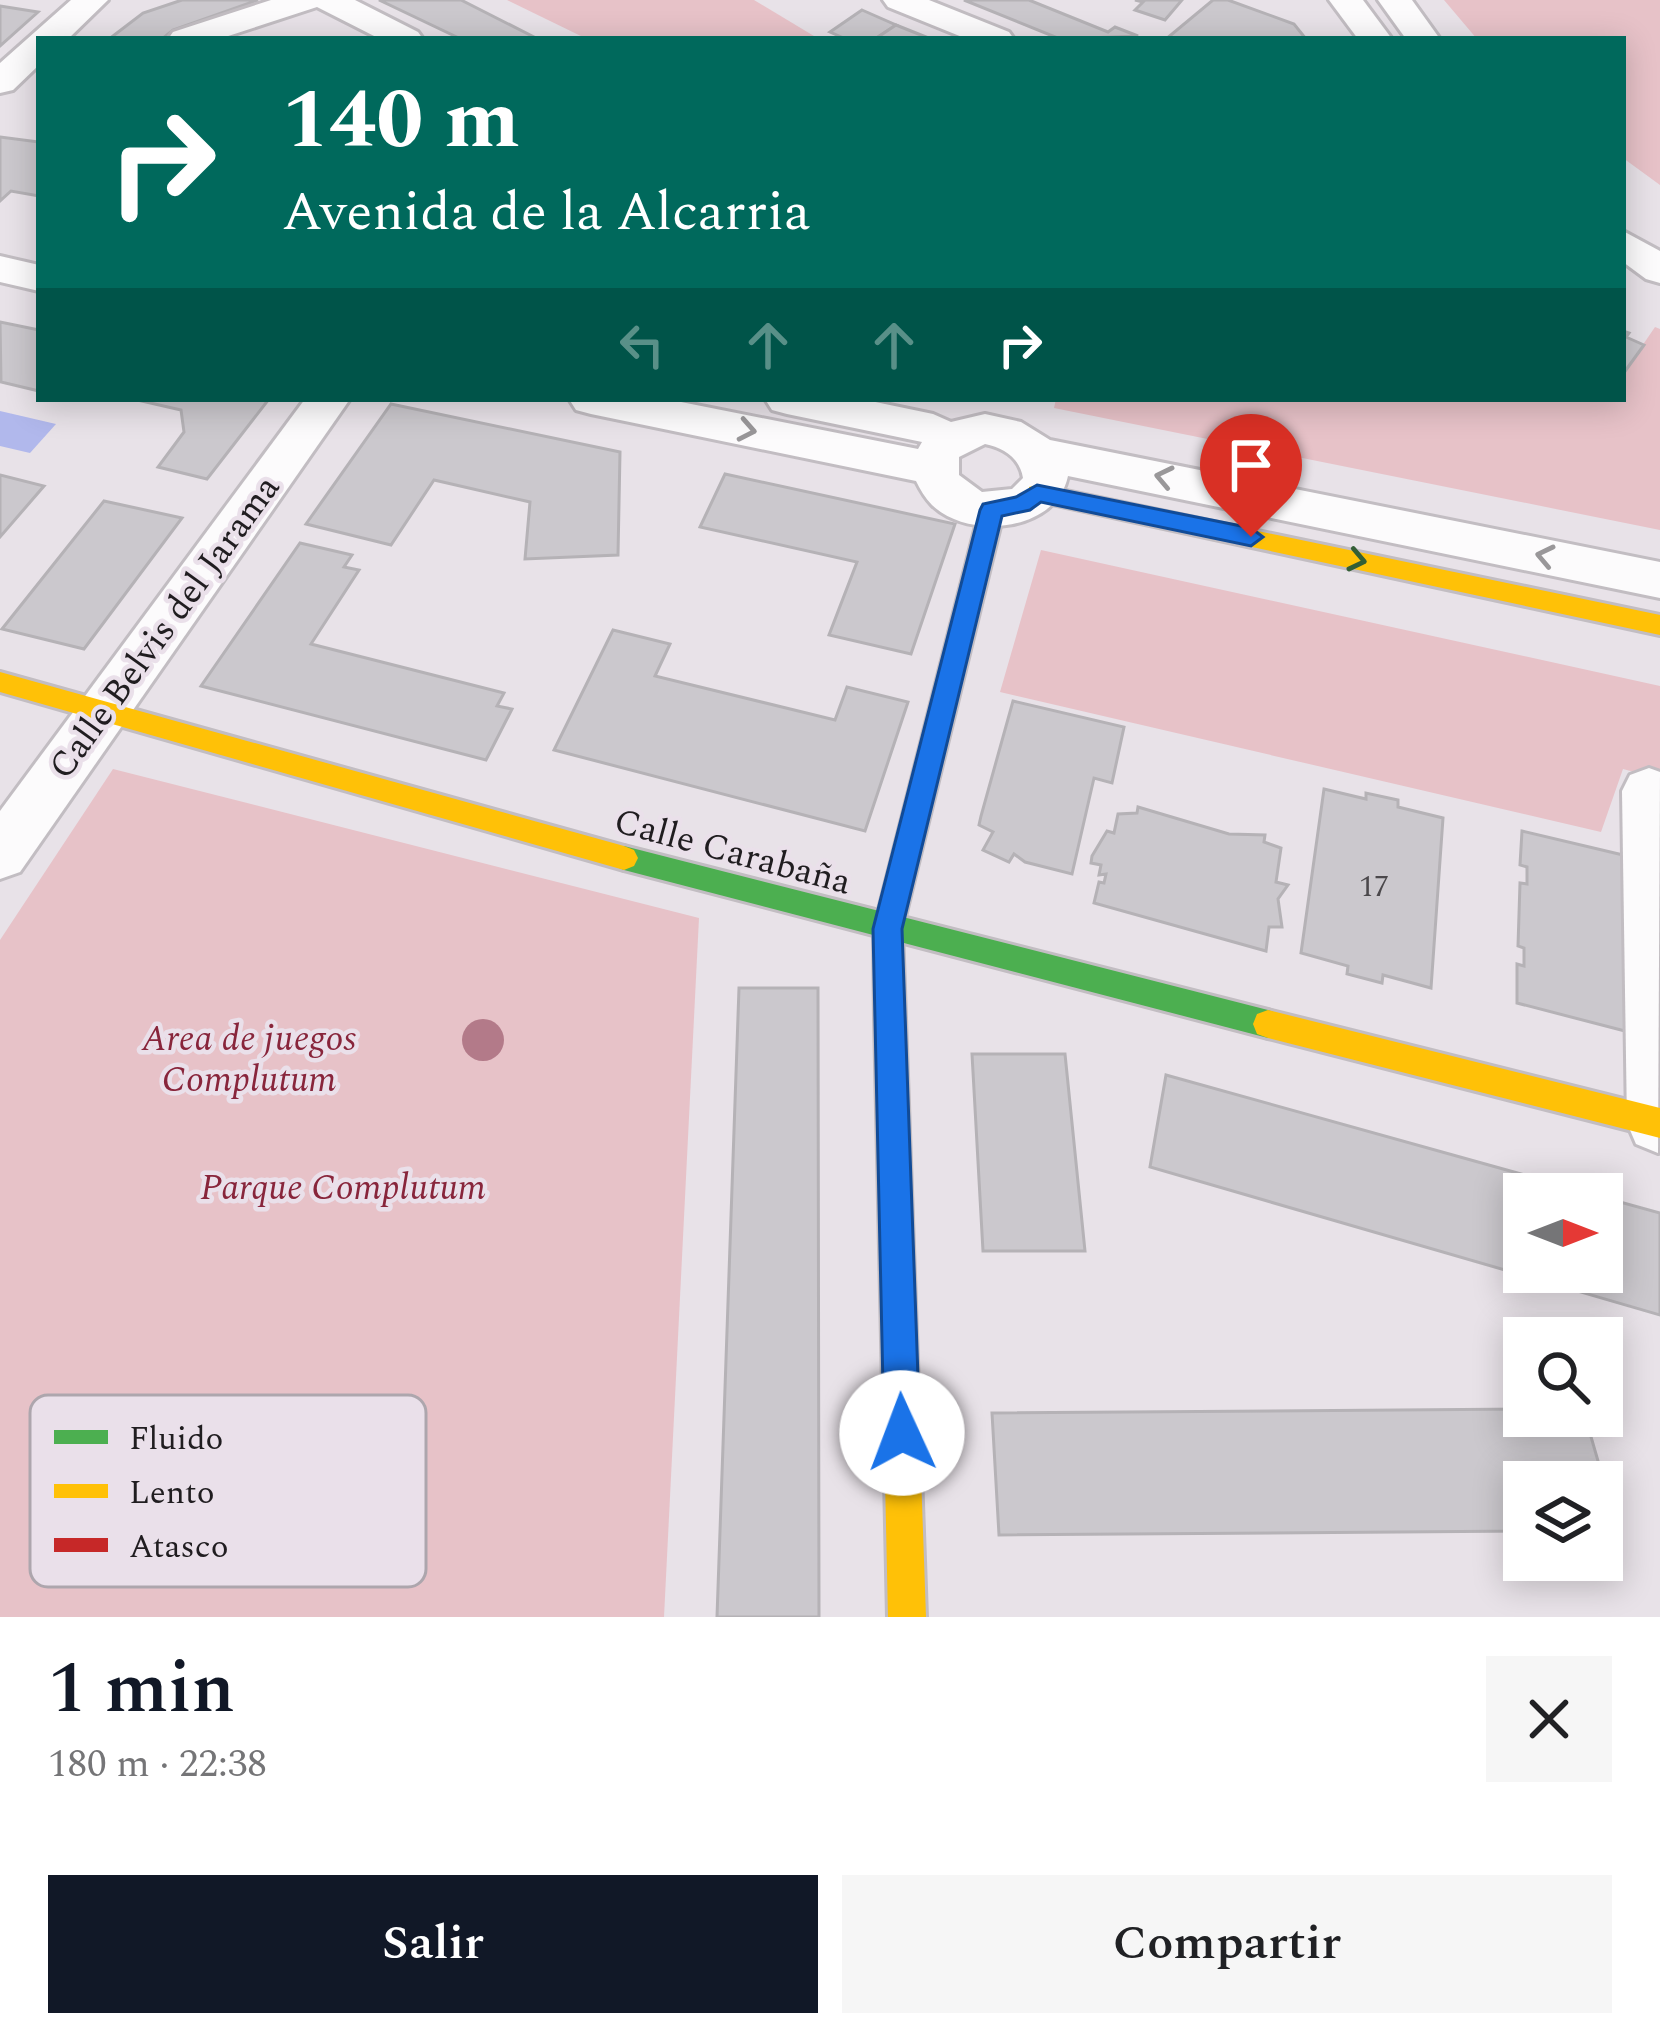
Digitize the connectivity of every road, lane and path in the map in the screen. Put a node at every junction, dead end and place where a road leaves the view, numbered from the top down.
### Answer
1 (92, 0) edge
2 (305, 0) edge
3 (328, 0) edge
4 (900, 0) edge
5 (1346, 0) edge
6 (1395, 0) edge
7 (51, 36) edge
8 (194, 36) edge
9 (400, 36) edge
10 (990, 36) edge
11 (1373, 36) edge
12 (1422, 36) edge
13 (36, 50) edge
14 (0, 83) edge
15 (36, 89) edge
16 (1626, 208) edge
17 (1660, 233) edge
18 (0, 234) edge
19 (36, 241) edge
20 (1626, 245) edge
21 (0, 269) edge
22 (1660, 270) edge
23 (36, 277) edge
24 (1626, 291) edge
25 (1660, 305) edge
26 (326, 402) edge
27 (611, 402) edge
28 (796, 402) edge
29 (946, 451) junction
30 (1038, 474) junction
31 (992, 510) junction
32 (1660, 580) edge
33 (1660, 625) edge
34 (0, 682) edge
35 (101, 709) junction
36 (1648, 791) dead end
37 (0, 856) edge
38 (888, 929) junction
39 (1659, 1123) edge
40 (907, 1617) edge

1 - 7 street
2 - 8 street
3 - 9 street
4 - 10 street
5 - 11 street
6 - 12 street
13 - 14 street
14 - 15 street
16 - 17 street
18 - 19 street
20 - 22 street
21 - 23 street
24 - 25 street
26 - 35 street, Calle Belvis del Jarama
27 -> 29 street
28 - 29 street
29 - 30 street
29 - 31 street
30 - 31 street
32 -> 30 street
30 -> 33 street
31 - 38 street
34 - 35 street, Calle Carabaña
35 - 37 street, Calle Belvis del Jarama
35 - 38 street, Calle Carabaña
36 - 39 street
38 - 39 street, Calle Carabaña
38 - 40 street

